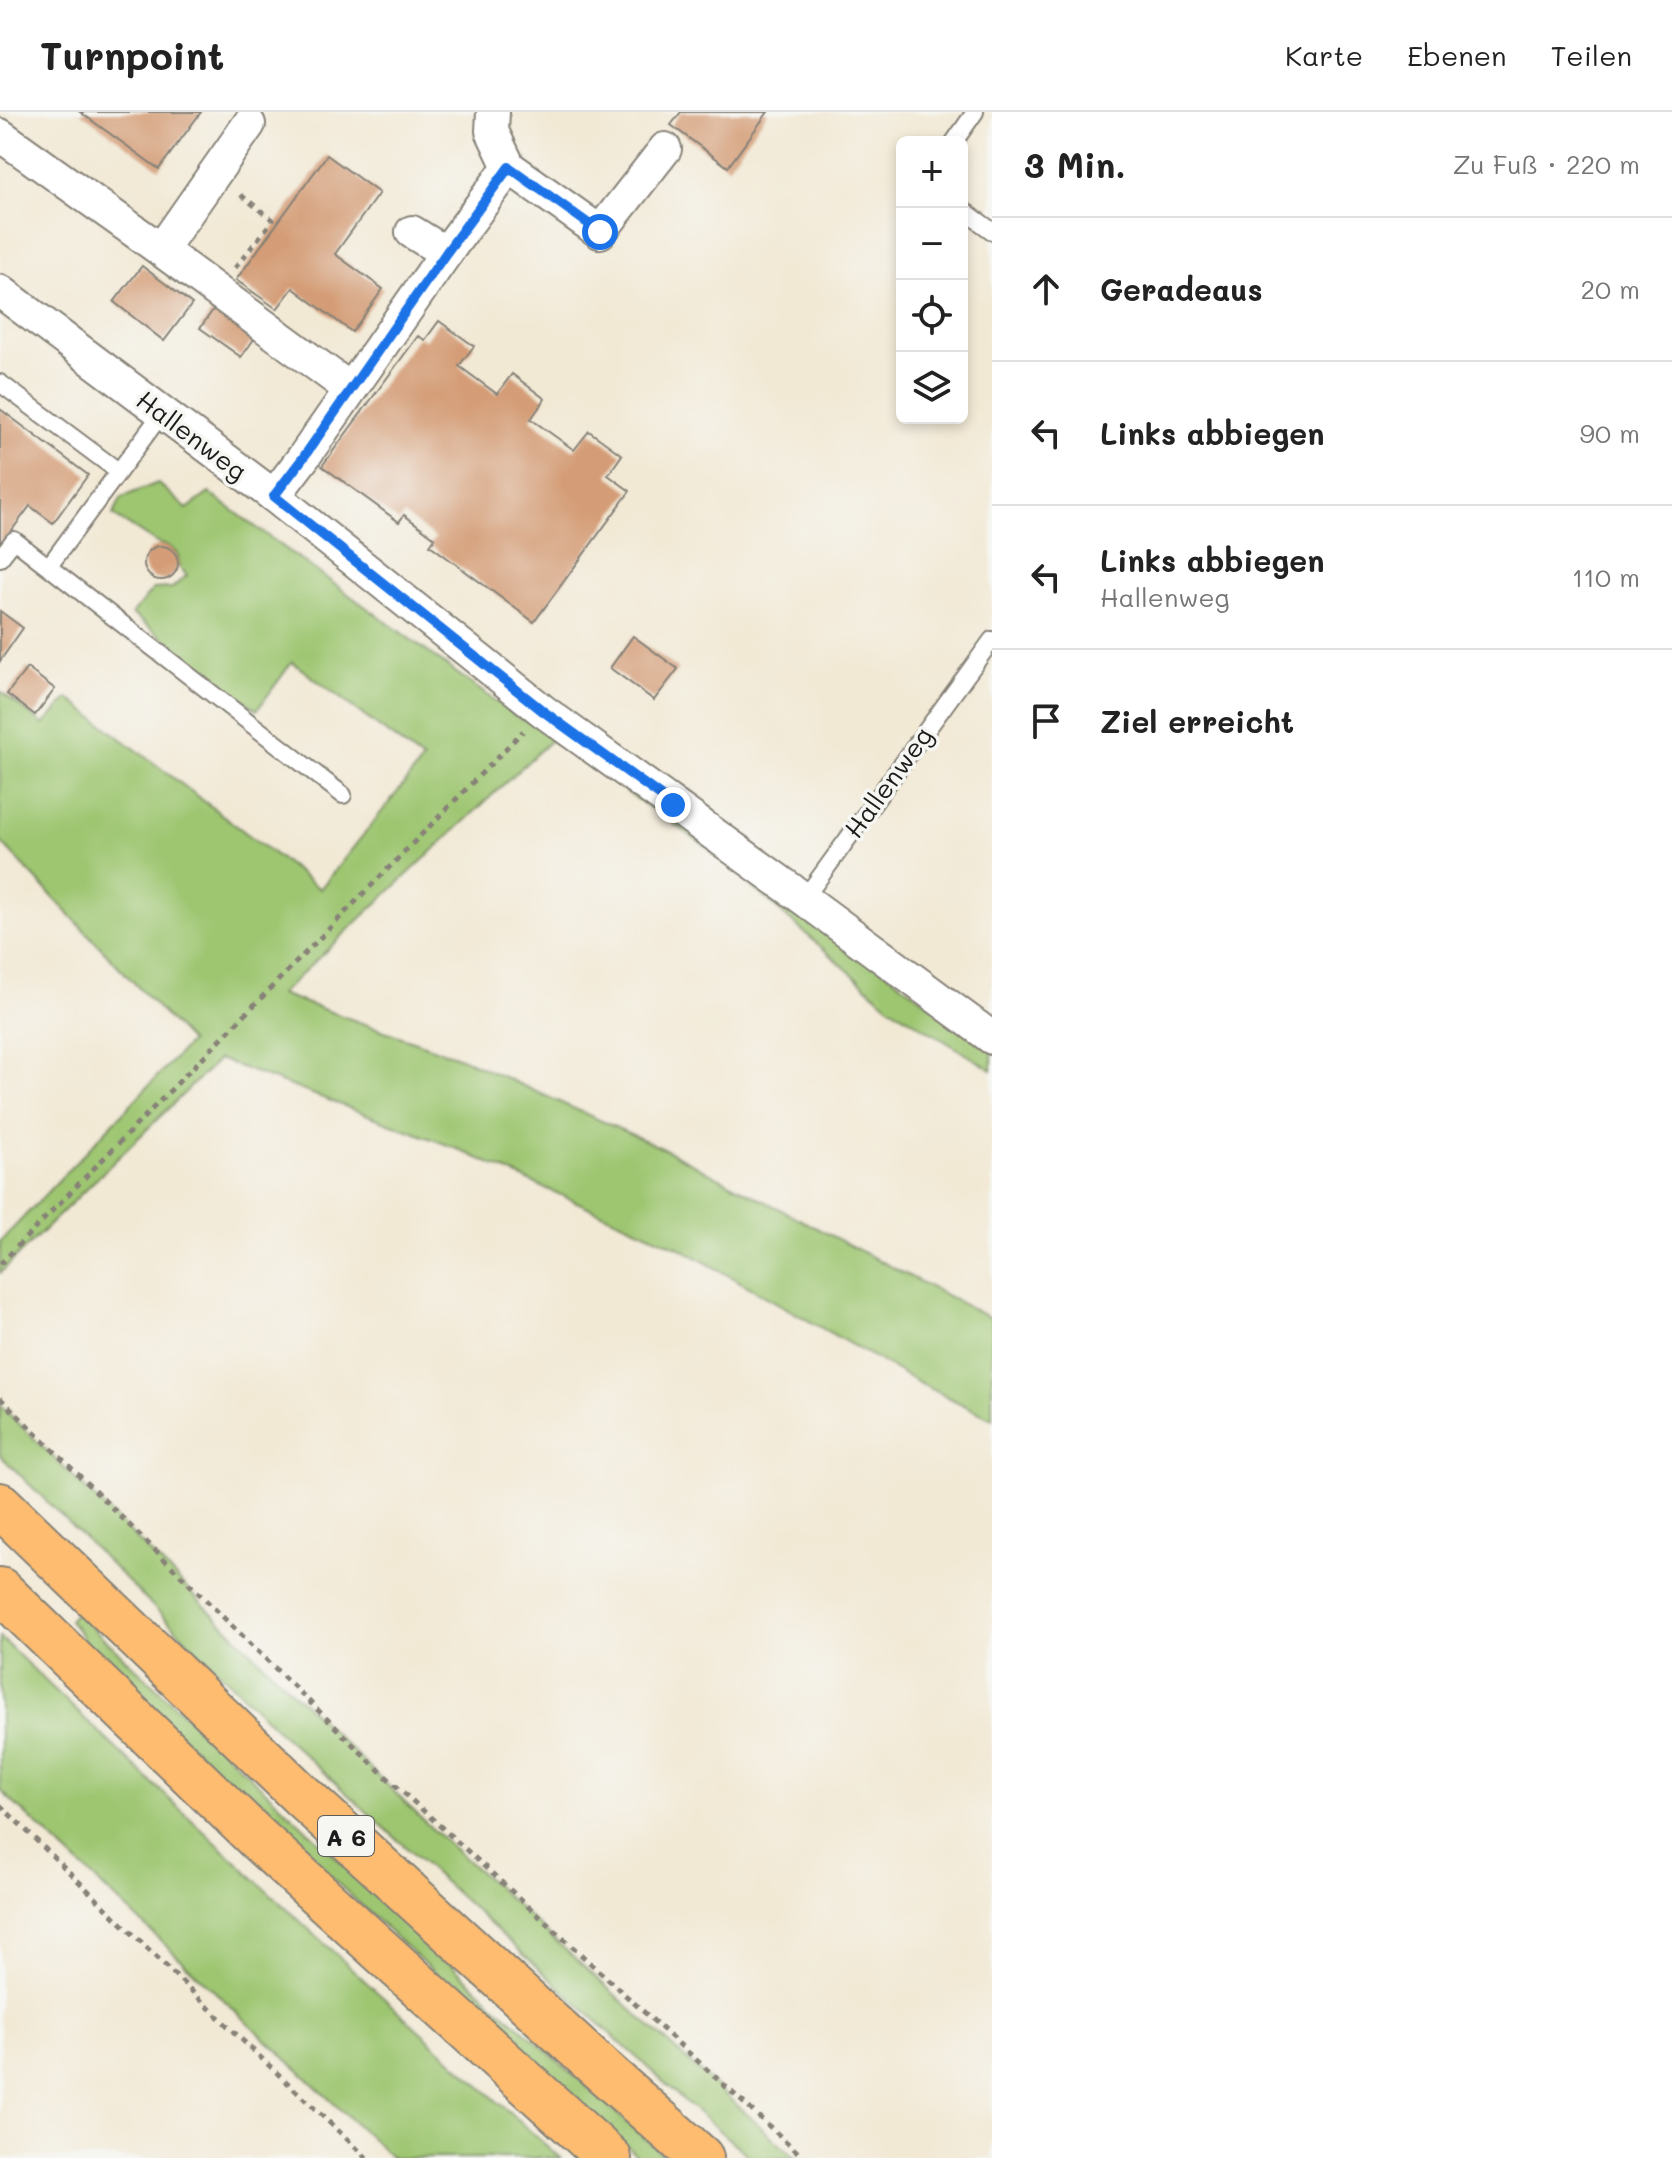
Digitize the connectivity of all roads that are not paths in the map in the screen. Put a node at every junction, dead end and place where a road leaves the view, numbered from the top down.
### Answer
1 (493, 112) edge
2 (975, 112) edge
3 (249, 124) dead end
4 (0, 135) edge
5 (958, 136) edge
6 (665, 149) dead end
7 (509, 167) junction
8 (968, 213) edge
9 (992, 231) edge
10 (412, 232) dead end
11 (161, 250) junction
12 (446, 253) junction
13 (0, 291) edge
14 (0, 383) edge
15 (350, 389) junction
16 (162, 413) junction
17 (118, 471) junction
18 (274, 496) junction
19 (0, 558) edge
20 (49, 566) junction
21 (992, 640) edge
22 (343, 795) dead end
23 (804, 899) junction
24 (992, 1038) edge
25 (0, 1505) edge
26 (0, 1590) edge
27 (609, 2158) edge
28 (701, 2158) edge

1 - 7 street
2 - 5 lane
3 - 11 street
4 - 11 street
6 - 7 street
7 - 12 street
8 - 9 lane
10 - 12 street
11 - 15 street
12 - 15 street
13 - 16 street, Hallenweg
14 - 17 lane
15 - 18 street
16 - 17 lane
16 - 18 street, Hallenweg
17 - 20 lane
18 - 23 street, Hallenweg
19 - 20 lane
20 - 22 lane
21 - 23 lane, Hallenweg
23 - 24 street, Hallenweg
25 - 28 highway, A 6
26 - 27 highway, A 6

